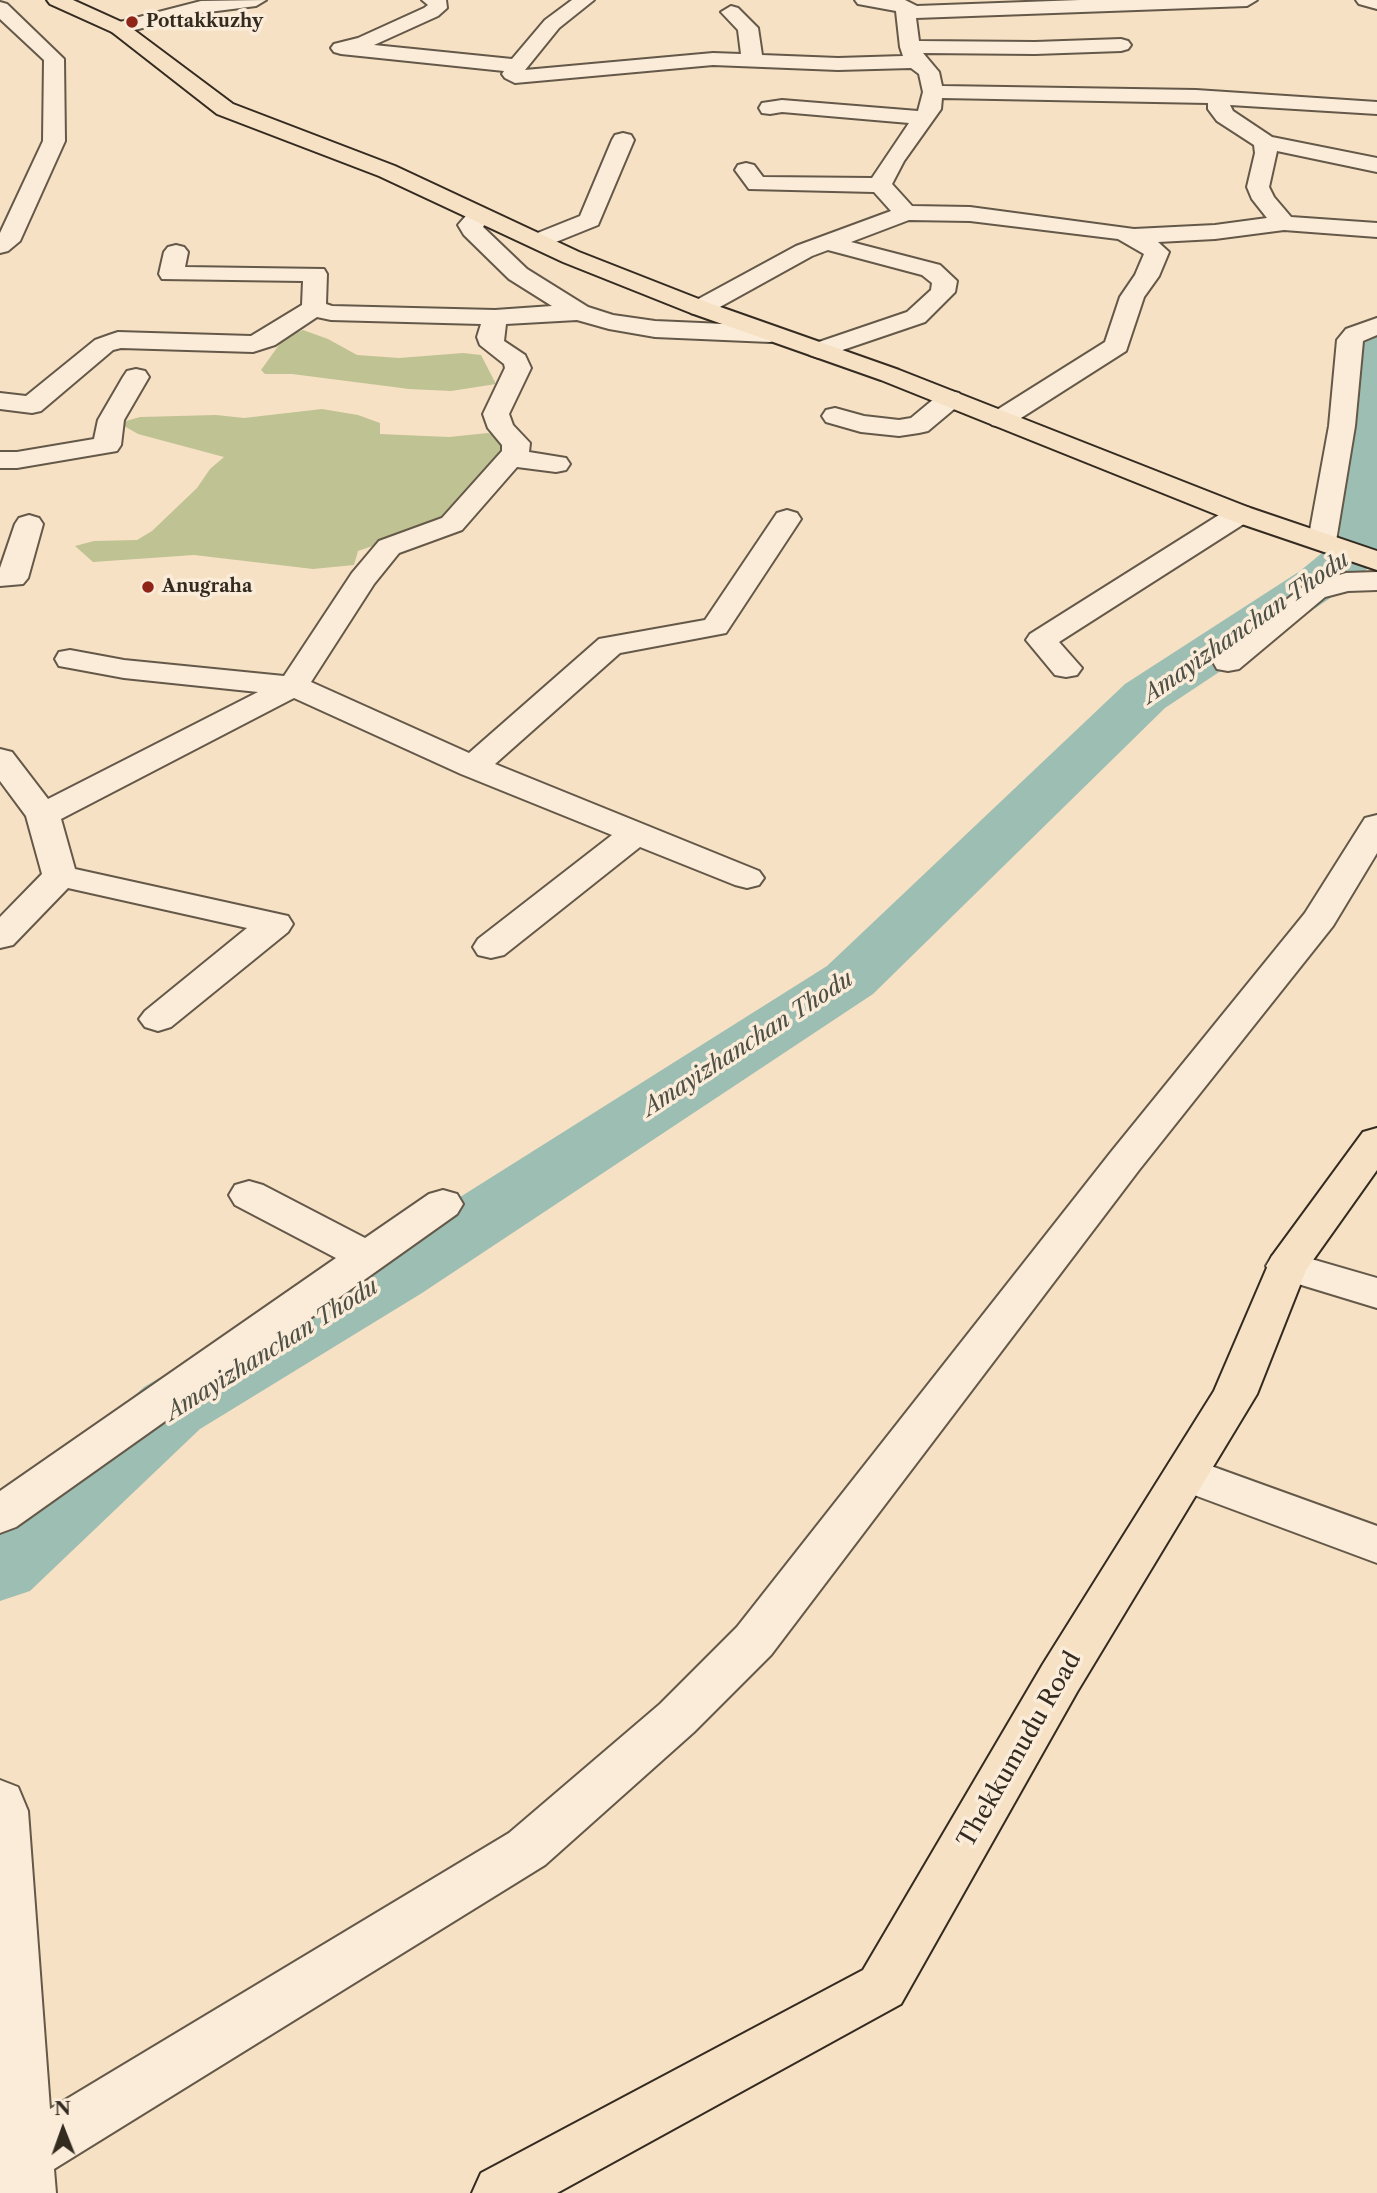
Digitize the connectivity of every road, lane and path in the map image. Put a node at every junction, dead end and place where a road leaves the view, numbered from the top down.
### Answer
1 (57, 0) edge
2 (256, 0) edge
3 (432, 0) edge
4 (584, 0) edge
5 (866, 0) edge
6 (1247, 0) edge
7 (1366, 0) edge
8 (1133, 2) edge
9 (1377, 3) edge
10 (0, 8) edge
11 (913, 10) junction
12 (731, 12) dead end
13 (119, 28) junction
14 (913, 54) junction
15 (752, 60) junction
16 (517, 66) junction
17 (933, 92) junction
18 (1141, 95) junction
19 (1219, 97) junction
20 (770, 108) dead end
21 (1377, 108) edge
22 (923, 118) junction
23 (623, 140) dead end
24 (1265, 142) junction
25 (1377, 165) edge
26 (746, 170) dead end
27 (880, 185) junction
28 (950, 202) dead end
29 (901, 208) junction
30 (479, 215) junction
31 (1284, 223) junction
32 (1377, 230) edge
33 (1134, 236) junction
34 (538, 241) junction
35 (824, 242) junction
36 (4, 244) edge
37 (176, 252) dead end
38 (314, 308) junction
39 (700, 308) junction
40 (579, 312) junction
41 (495, 317) junction
42 (1377, 326) edge
43 (770, 334) junction
44 (819, 350) junction
45 (136, 377) dead end
46 (950, 399) junction
47 (0, 401) edge
48 (835, 416) dead end
49 (1001, 419) junction
50 (511, 458) junction
51 (0, 460) edge
52 (556, 464) dead end
53 (1240, 514) junction
54 (787, 519) dead end
55 (29, 524) dead end
56 (1329, 544) junction
57 (1377, 561) edge
58 (0, 577) edge
59 (1377, 582) edge
60 (70, 659) dead end
61 (1228, 662) dead end
62 (1066, 668) dead end
63 (293, 686) junction
64 (0, 759) edge
65 (474, 767) junction
66 (43, 816) junction
67 (1377, 825) edge
68 (636, 833) junction
69 (61, 876) junction
70 (747, 878) dead end
71 (0, 937) edge
72 (491, 947) dead end
73 (158, 1019) dead end
74 (1377, 1140) edge
75 (249, 1195) dead end
76 (443, 1204) dead end
77 (367, 1257) junction
78 (1287, 1266) junction
79 (1377, 1293) edge
80 (1186, 1474) junction
81 (0, 1515) edge
82 (1377, 1545) edge
83 (0, 1802) edge
84 (26, 2174) edge
85 (500, 2193) edge

1 - 13 main road
2 - 13 street
3 - 16 street
4 - 16 street
5 - 11 street
6 - 8 street
7 - 9 street
8 - 11 street
10 - 36 street
11 - 14 street
12 - 15 street
13 - 30 main road
14 - 15 street
14 - 17 street
14 - 18 street
15 - 16 street
17 - 18 street
17 - 22 street
18 - 19 street
19 - 21 street
19 - 24 street
20 - 22 street
22 - 27 street
23 - 34 street
24 - 25 street
24 - 31 street
26 - 27 street
27 - 29 street
28 - 29 street
29 - 33 street
29 - 35 street
30 - 34 main road
30 - 40 street
31 - 32 street
31 - 33 street
33 - 49 street
34 - 39 main road
35 - 39 street
35 - 44 street
37 - 38 street
38 - 41 street
38 - 47 street
39 - 43 main road
40 - 41 street
40 - 43 street
41 - 50 street
42 - 56 street
43 - 44 main road
44 - 46 main road
45 - 51 street
46 - 48 street
46 - 49 main road
49 - 53 main road
50 - 52 street
50 - 63 street
53 - 56 main road
53 - 62 street
54 - 65 street
55 - 58 street
56 - 57 main road
59 - 61 street
60 - 63 street
63 - 65 street
63 - 66 street
64 - 66 street
65 - 68 street
66 - 69 street
67 - 84 street
68 - 70 street
68 - 72 street
69 - 71 street
69 - 73 street
74 - 78 main road, Thekkumudu Road
75 - 77 street
76 - 77 street
77 - 81 street
78 - 79 street
78 - 80 main road, Thekkumudu Road
80 - 82 street
80 - 85 main road, Thekkumudu Road
83 - 84 street

